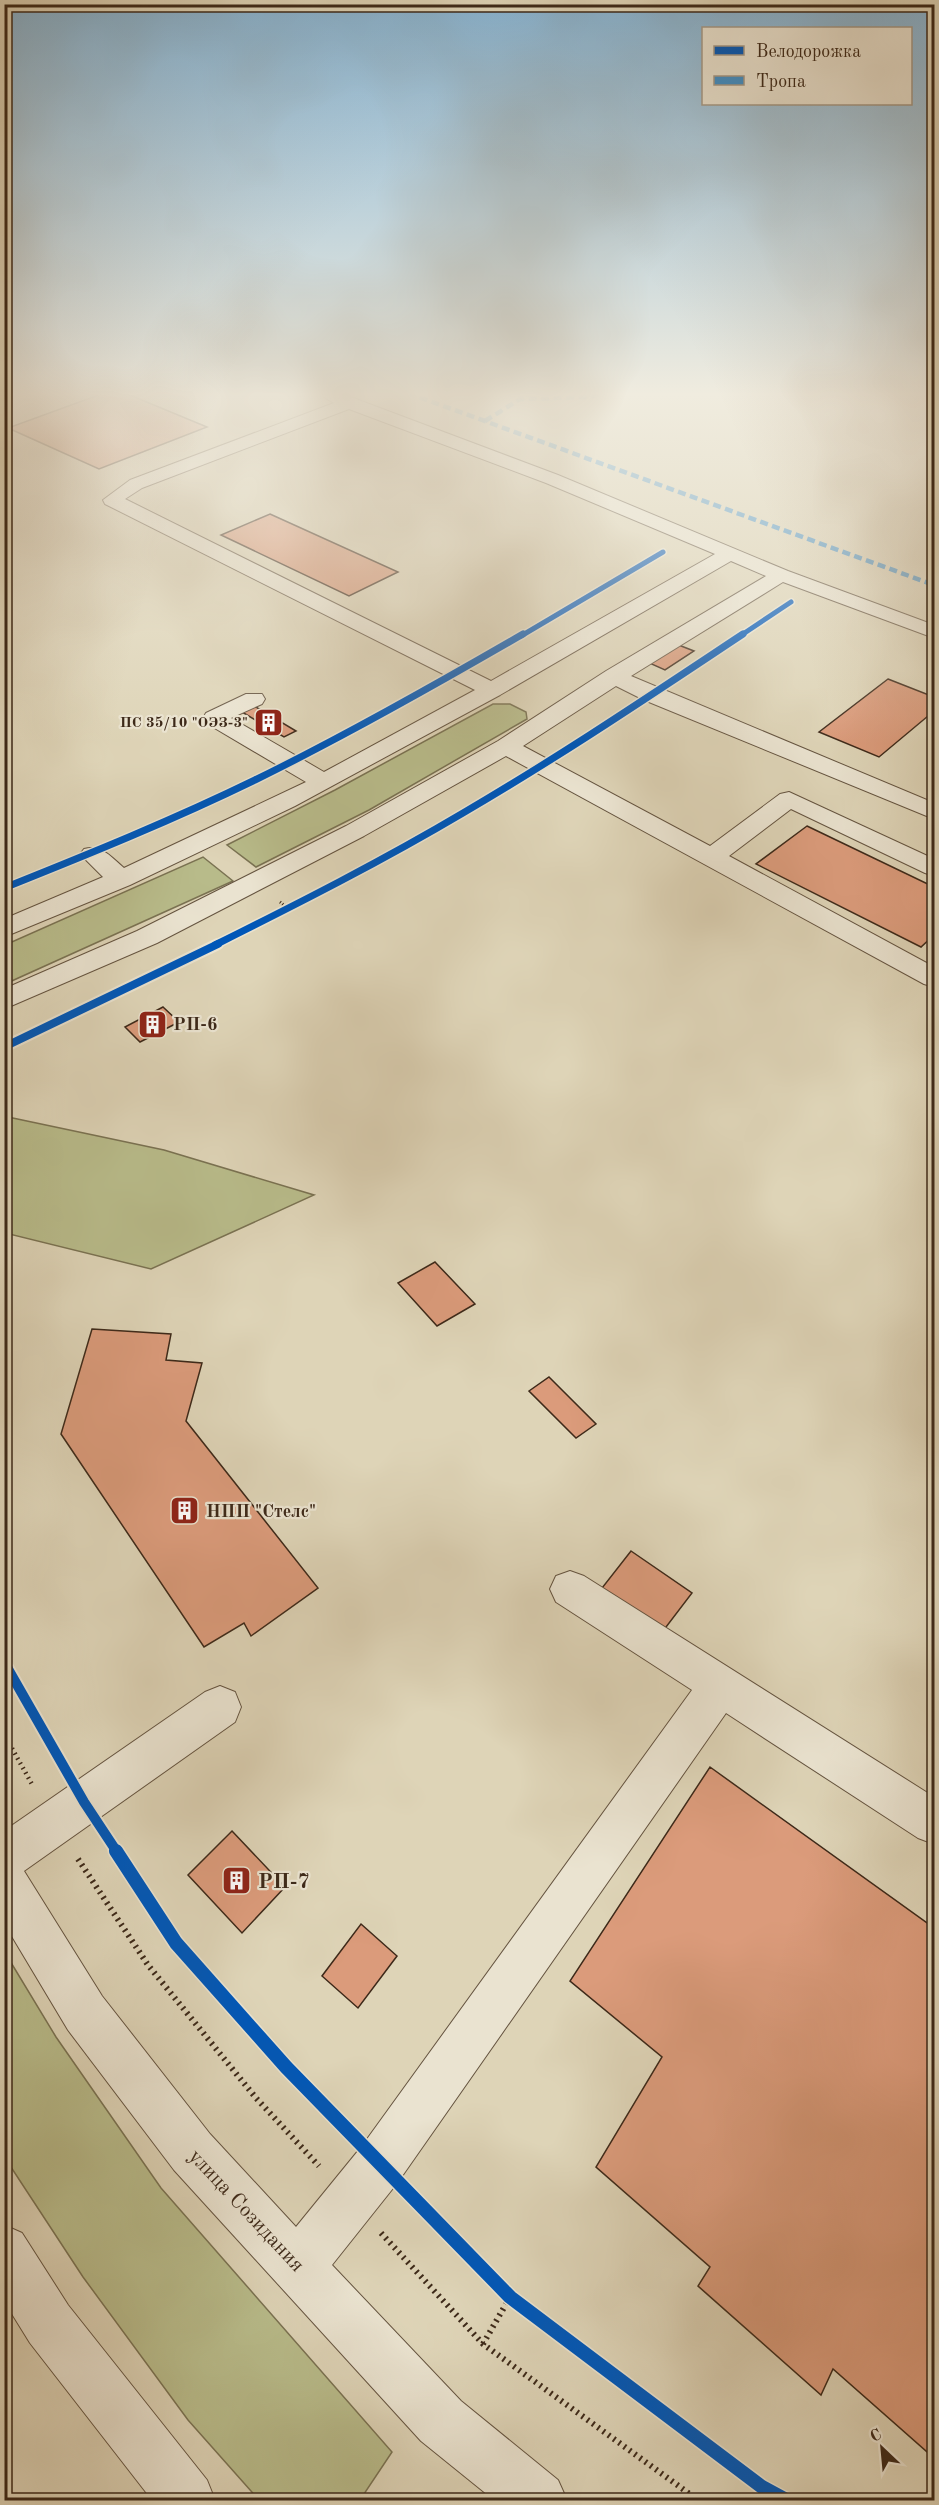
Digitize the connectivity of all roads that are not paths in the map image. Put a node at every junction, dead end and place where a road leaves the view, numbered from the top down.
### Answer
1 (132, 510) edge
2 (625, 510) edge
3 (729, 554) junction
4 (781, 575) junction
5 (934, 632) edge
6 (544, 660) junction
7 (592, 678) junction
8 (492, 690) junction
9 (254, 699) dead end
10 (506, 746) junction
11 (324, 782) junction
12 (934, 812) edge
13 (93, 854) dead end
14 (712, 857) junction
15 (934, 868) edge
16 (121, 879) junction
17 (4, 929) edge
18 (934, 978) edge
19 (4, 1000) edge
20 (570, 1589) dead end
21 (721, 1685) junction
22 (220, 1707) dead end
23 (934, 1822) edge
24 (4, 1858) edge
25 (4, 1880) edge
26 (4, 2252) edge
27 (298, 2266) junction
28 (187, 2500) edge
29 (537, 2500) edge

1 - 8 street
2 - 3 street
3 - 4 street
3 - 6 street
4 - 5 street
4 - 7 street
6 - 7 street
6 - 8 street
7 - 10 street
7 - 12 street
8 - 11 street
9 - 11 street
10 - 14 street
10 - 19 street
11 - 16 street
13 - 16 street
14 - 15 street
14 - 18 street
16 - 17 street
20 - 21 street
21 - 23 street
21 - 27 street
22 - 24 street
25 - 27 street, улица Созидания
26 - 28 street
27 - 29 street, улица Созидания

